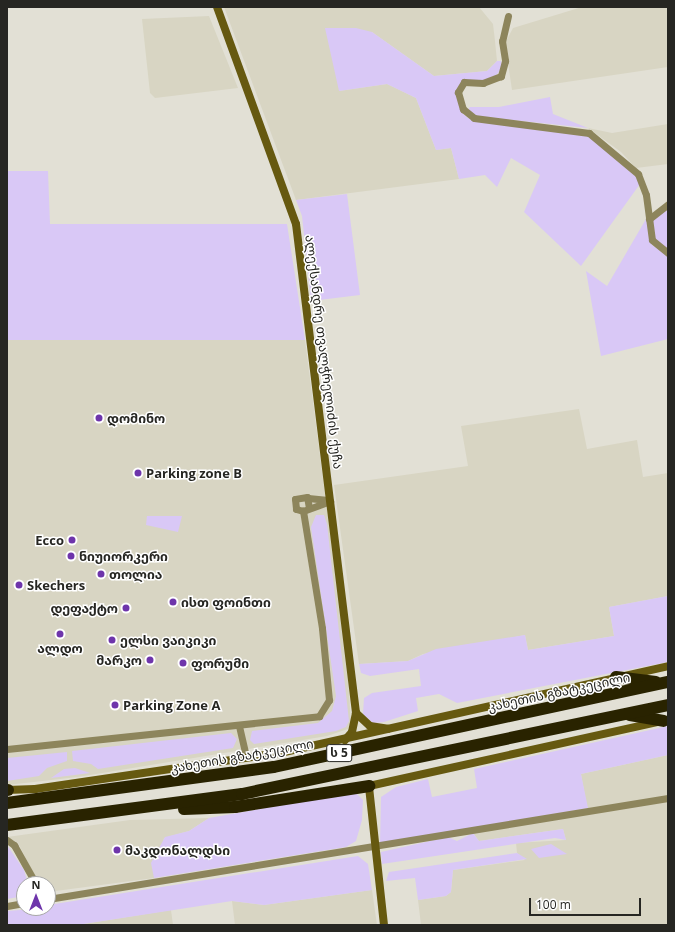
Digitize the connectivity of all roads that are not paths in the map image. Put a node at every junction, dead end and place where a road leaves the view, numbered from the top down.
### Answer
1 (217, 7) edge
2 (508, 16) dead end
3 (668, 204) edge
4 (649, 219) junction
5 (668, 253) edge
6 (308, 498) junction
7 (330, 500) junction
8 (306, 509) junction
9 (668, 666) edge
10 (616, 677) junction
11 (667, 683) edge
12 (668, 705) edge
13 (356, 713) junction
14 (623, 714) junction
15 (666, 720) edge
16 (240, 726) junction
17 (393, 730) junction
18 (344, 740) junction
19 (7, 749) edge
20 (246, 757) junction
21 (369, 786) junction
22 (7, 790) edge
23 (668, 798) edge
24 (7, 803) edge
25 (117, 811) junction
26 (7, 825) edge
27 (7, 840) edge
28 (374, 848) junction
29 (31, 876) edge
30 (56, 898) edge
31 (384, 925) edge

1 - 7 street, ალექსანდრე თვალჭრელიძის ქუჩა
2 - 4 street
3 - 4 street
4 - 5 street
6 - 7 street
6 - 8 street
6 - 8 street
7 - 8 street
7 - 13 street, ალექსანდრე თვალჭრელიძის ქუჩა
8 - 16 street
9 - 10 street, კახეთის გზატკეცილი
10 - 11 highway
10 - 17 street, კახეთის გზატკეცილი
11 - 24 highway, კახეთის გზატკეცილი / ს 5
12 - 14 highway, ს 5
13 - 17 street
13 - 18 street, ალექსანდრე თვალჭრელიძის ქუჩა
14 - 15 highway
14 - 25 highway, ს 5
15 - 21 street
16 - 19 street
16 - 20 street
17 - 18 street, კახეთის გზატკეცილი
18 - 20 street, კახეთის გზატკეცილი
20 - 22 street, კახეთის გზატკეცილი
21 - 25 highway
21 - 28 street
23 - 28 street
25 - 26 highway, ს 5
27 - 29 street
28 - 30 street
28 - 31 street

